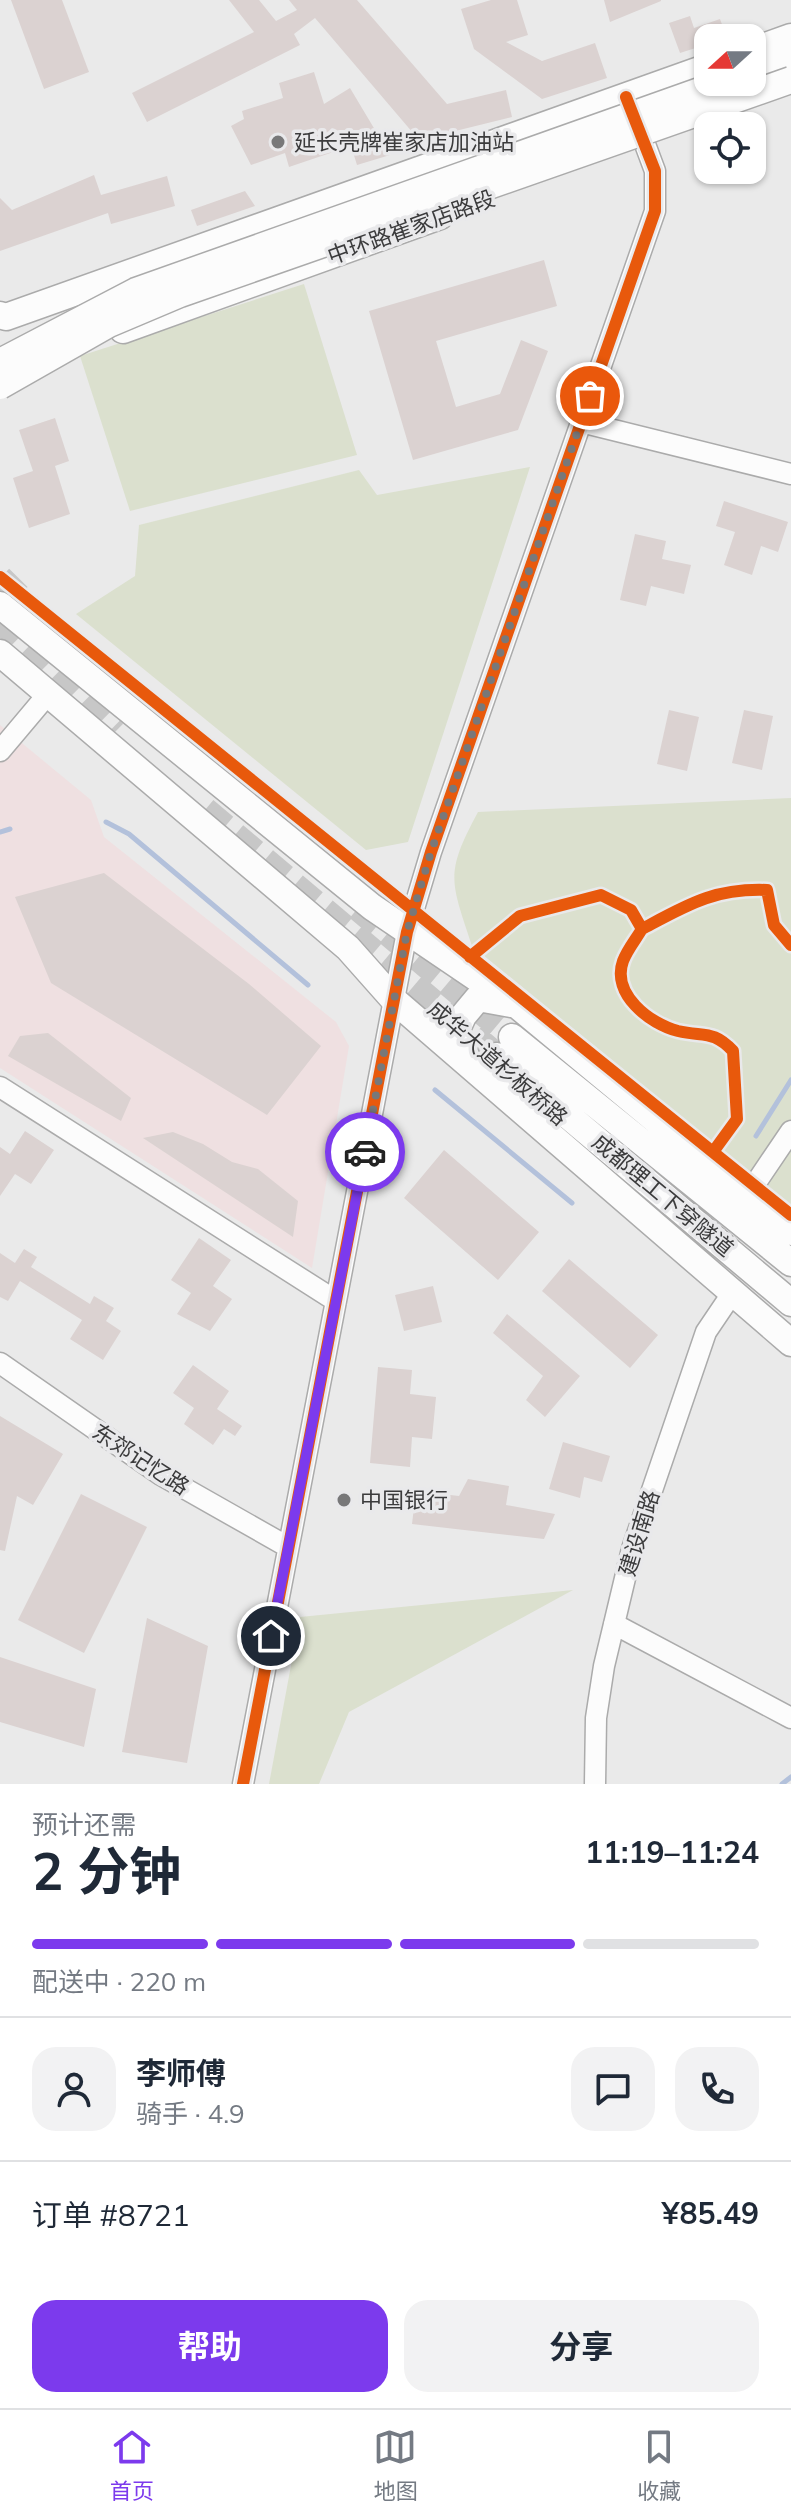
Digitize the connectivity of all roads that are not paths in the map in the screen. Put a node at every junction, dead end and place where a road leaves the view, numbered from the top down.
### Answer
1 (791, 37) edge
2 (766, 46) edge
3 (791, 59) edge
4 (766, 67) edge
5 (694, 72) edge
6 (791, 80) edge
7 (694, 93) edge
8 (791, 94) edge
9 (626, 97) junction
10 (646, 143) junction
11 (3, 316) edge
12 (0, 362) edge
13 (0, 386) edge
14 (0, 392) edge
15 (581, 422) junction
16 (791, 474) edge
17 (0, 605) edge
18 (0, 653) edge
19 (48, 694) junction
20 (0, 751) edge
21 (407, 932) junction
22 (395, 1001) junction
23 (518, 1006) junction
24 (472, 1065) junction
25 (0, 1087) edge
26 (791, 1131) edge
27 (747, 1196) junction
28 (791, 1232) edge
29 (791, 1263) edge
30 (731, 1295) junction
31 (336, 1301) junction
32 (791, 1303) edge
33 (791, 1343) edge
34 (0, 1363) edge
35 (288, 1547) junction
36 (614, 1624) junction
37 (791, 1718) edge
38 (243, 1784) edge
39 (595, 1784) edge

1 - 2 main road
3 - 4 main road
5 - 9 main road
6 - 13 main road, bridge
7 - 12 main road, bridge
8 - 10 main road, 中环路崔家店路段
9 - 10 street
9 - 11 main road
10 - 14 main road, 中环路崔家店路段
10 - 15 street
15 - 16 street
15 - 21 street
17 - 21 main road
18 - 19 main road, 成华大道杉板桥路
19 - 20 street
19 - 22 main road, 成华大道杉板桥路
21 - 22 street
21 - 23 main road
22 - 24 main road, 成华大道杉板桥路
22 - 31 street
23 - 24 main road
23 - 27 main road
24 - 30 main road, 成华大道杉板桥路
25 - 31 street
26 - 27 street
27 - 28 main road
29 - 32 main road, 成都理工下穿隧道
30 - 33 main road, 成华大道杉板桥路
30 - 36 street, 建设南路
31 - 35 street
34 - 35 street, 东郊记忆路
35 - 38 street
36 - 37 street
36 - 39 street, 建设南路

